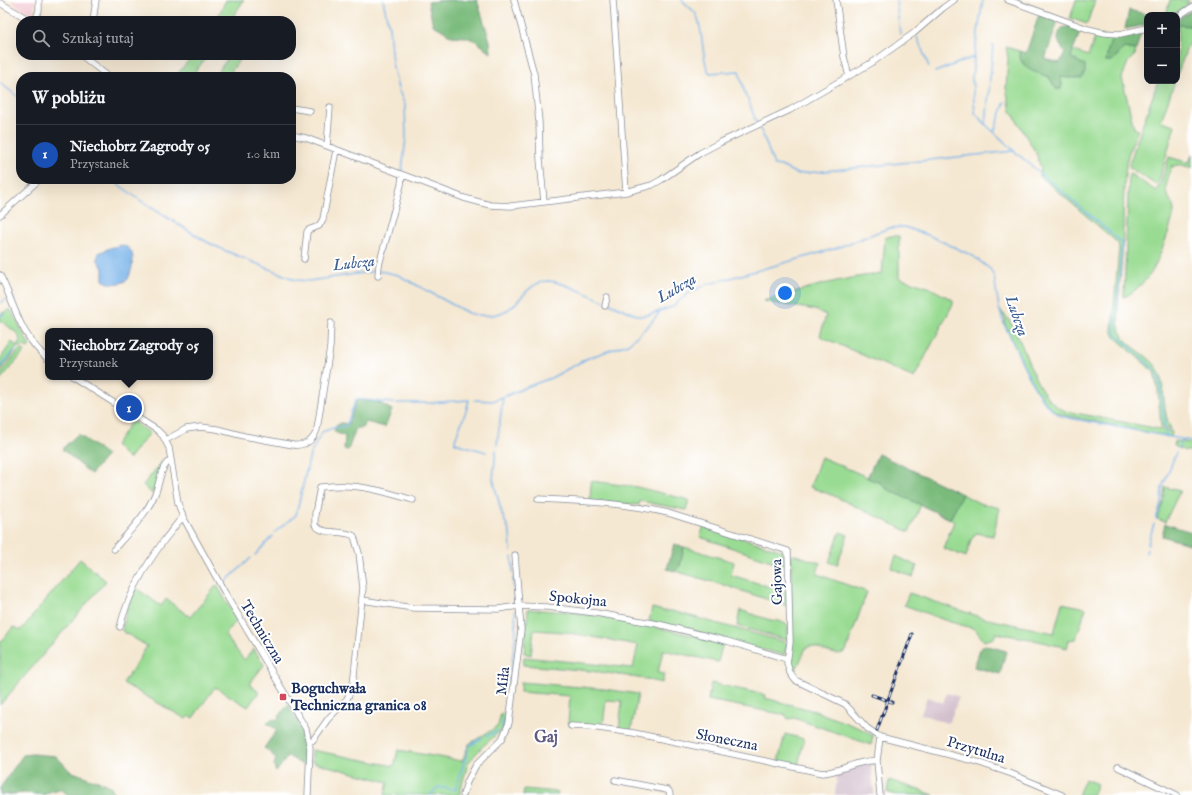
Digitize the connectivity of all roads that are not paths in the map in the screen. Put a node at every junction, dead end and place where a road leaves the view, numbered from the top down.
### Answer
1 (39, 0) edge
2 (96, 0) edge
3 (514, 0) edge
4 (613, 0) edge
5 (836, 0) edge
6 (954, 0) edge
7 (1008, 0) edge
8 (0, 3) edge
9 (1192, 7) edge
10 (1180, 15) edge
11 (22, 16) edge
12 (37, 16) edge
13 (94, 16) edge
14 (1144, 29) edge
15 (89, 60) edge
16 (99, 72) edge
17 (849, 76) junction
18 (330, 107) dead end
19 (296, 109) edge
20 (310, 111) dead end
21 (296, 136) edge
22 (326, 146) junction
23 (336, 150) junction
24 (402, 175) junction
25 (34, 184) edge
26 (626, 192) junction
27 (544, 202) junction
28 (0, 215) edge
29 (304, 259) dead end
30 (0, 275) edge
31 (378, 276) dead end
32 (607, 297) dead end
33 (605, 306) dead end
34 (331, 323) dead end
35 (45, 356) edge
36 (78, 380) edge
37 (166, 440) junction
38 (171, 460) junction
39 (538, 499) dead end
40 (413, 500) dead end
41 (183, 517) junction
42 (114, 549) dead end
43 (515, 555) dead end
44 (362, 600) junction
45 (519, 606) junction
46 (120, 627) dead end
47 (787, 658) junction
48 (571, 726) dead end
49 (880, 737) junction
50 (309, 742) junction
51 (877, 761) junction
52 (1118, 767) dead end
53 (615, 780) dead end
54 (670, 793) edge
55 (308, 795) edge
56 (462, 795) edge
57 (880, 795) edge
58 (1062, 795) edge
59 (1177, 795) edge

1 - 12 street
2 - 13 street
3 - 27 street
4 - 26 street
5 - 17 street
6 - 17 street
7 - 14 street
8 - 11 street
9 - 10 street
15 - 16 street
17 - 26 street
18 - 22 street
19 - 20 street
21 - 22 street
22 - 23 street
23 - 24 street
23 - 29 street
24 - 27 street
24 - 31 street
25 - 28 street
26 - 27 street
30 - 35 street
32 - 33 street
34 - 37 street
36 - 37 street
37 - 38 street, Techniczna
38 - 41 street, Techniczna
38 - 42 street
39 - 47 street, Gajowa
40 - 44 street
41 - 46 street
41 - 50 street, Techniczna
43 - 45 street, Miła
44 - 45 street, Spokojna
44 - 50 street
45 - 47 street, Spokojna
45 - 56 street, Miła
47 - 49 street, Gajowa
48 - 51 street, Słoneczna
49 - 51 street
49 - 58 street, Przytulna
50 - 55 street, Techniczna
51 - 57 street
52 - 59 street
53 - 54 street

